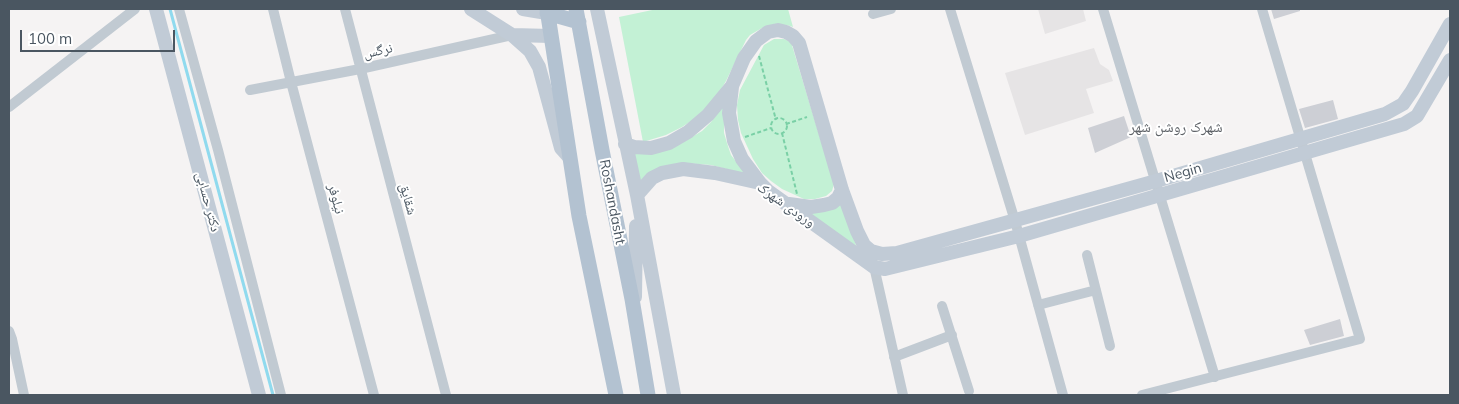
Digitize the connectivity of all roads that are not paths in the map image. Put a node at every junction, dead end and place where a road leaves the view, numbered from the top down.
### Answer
1 (135, 9) edge
2 (156, 9) edge
3 (179, 9) edge
4 (273, 9) edge
5 (345, 9) edge
6 (472, 9) edge
7 (523, 9) edge
8 (597, 9) edge
9 (890, 9) edge
10 (950, 9) edge
11 (1103, 9) edge
12 (1262, 9) edge
13 (547, 11) edge
14 (873, 14) dead end
15 (578, 15) edge
16 (1450, 24) edge
17 (512, 35) junction
18 (551, 36) junction
19 (1450, 60) edge
20 (360, 69) junction
21 (291, 82) junction
22 (732, 86) junction
23 (250, 90) dead end
24 (9, 107) edge
25 (625, 144) junction
26 (1302, 146) junction
27 (570, 158) junction
28 (1156, 181) junction
29 (760, 183) junction
30 (842, 190) junction
31 (637, 195) junction
32 (1160, 195) junction
33 (785, 203) junction
34 (1016, 221) junction
35 (1019, 236) junction
36 (871, 251) junction
37 (1087, 255) dead end
38 (874, 267) junction
39 (1096, 290) junction
40 (1038, 305) junction
41 (942, 306) dead end
42 (635, 318) junction
43 (9, 330) edge
44 (952, 336) junction
45 (1110, 346) dead end
46 (894, 356) junction
47 (645, 376) junction
48 (612, 377) junction
49 (1215, 377) junction
50 (969, 391) dead end
51 (24, 395) edge
52 (259, 395) edge
53 (280, 395) edge
54 (374, 395) edge
55 (446, 395) edge
56 (616, 395) edge
57 (622, 395) edge
58 (641, 395) edge
59 (648, 395) edge
60 (674, 395) edge
61 (903, 395) edge
62 (1063, 395) edge
63 (1142, 395) edge

1 - 24 street
2 - 52 street, دکتر حسابی
3 - 53 street, دکتر حسابی
4 - 21 street, نیلوفر
5 - 20 street, شقایق
6 - 17 street
7 - 13 street
8 - 25 street
9 - 14 street
10 - 34 street
11 - 28 street
12 - 26 street
13 - 15 main road
13 - 18 main road
15 - 18 main road
15 - 42 main road, Roshandasht
16 - 26 street, Negin
17 - 18 street
17 - 20 street, نرگس
17 - 27 street
18 - 27 main road
19 - 26 street, Negin
20 - 21 street, نرگس
20 - 55 street, شقایق
21 - 23 street, نرگس
21 - 54 street, نیلوفر
22 - 25 street
22 - 29 street
22 - 30 street
25 - 31 street
26 - 28 street, Negin
26 - 32 street, Negin
26 - 49 street
27 - 48 main road
28 - 32 street
28 - 34 street, Negin
29 - 31 street, ورودی شهرک
29 - 33 street, ورودی شهرک
30 - 33 street
30 - 36 street
31 - 42 street
31 - 60 street
32 - 35 street, Negin
32 - 49 street
33 - 38 street, ورودی شهرک
34 - 35 street
34 - 36 street, Negin
35 - 38 street, Negin
35 - 40 street
36 - 38 street
37 - 39 street
38 - 46 street
39 - 40 street
39 - 45 street
40 - 62 street
41 - 44 street
42 - 47 main road, Roshandasht
43 - 51 street
44 - 46 street
44 - 50 street
46 - 61 street
47 - 58 main road
47 - 59 main road, Roshandasht
48 - 56 main road
48 - 57 main road
49 - 63 street

